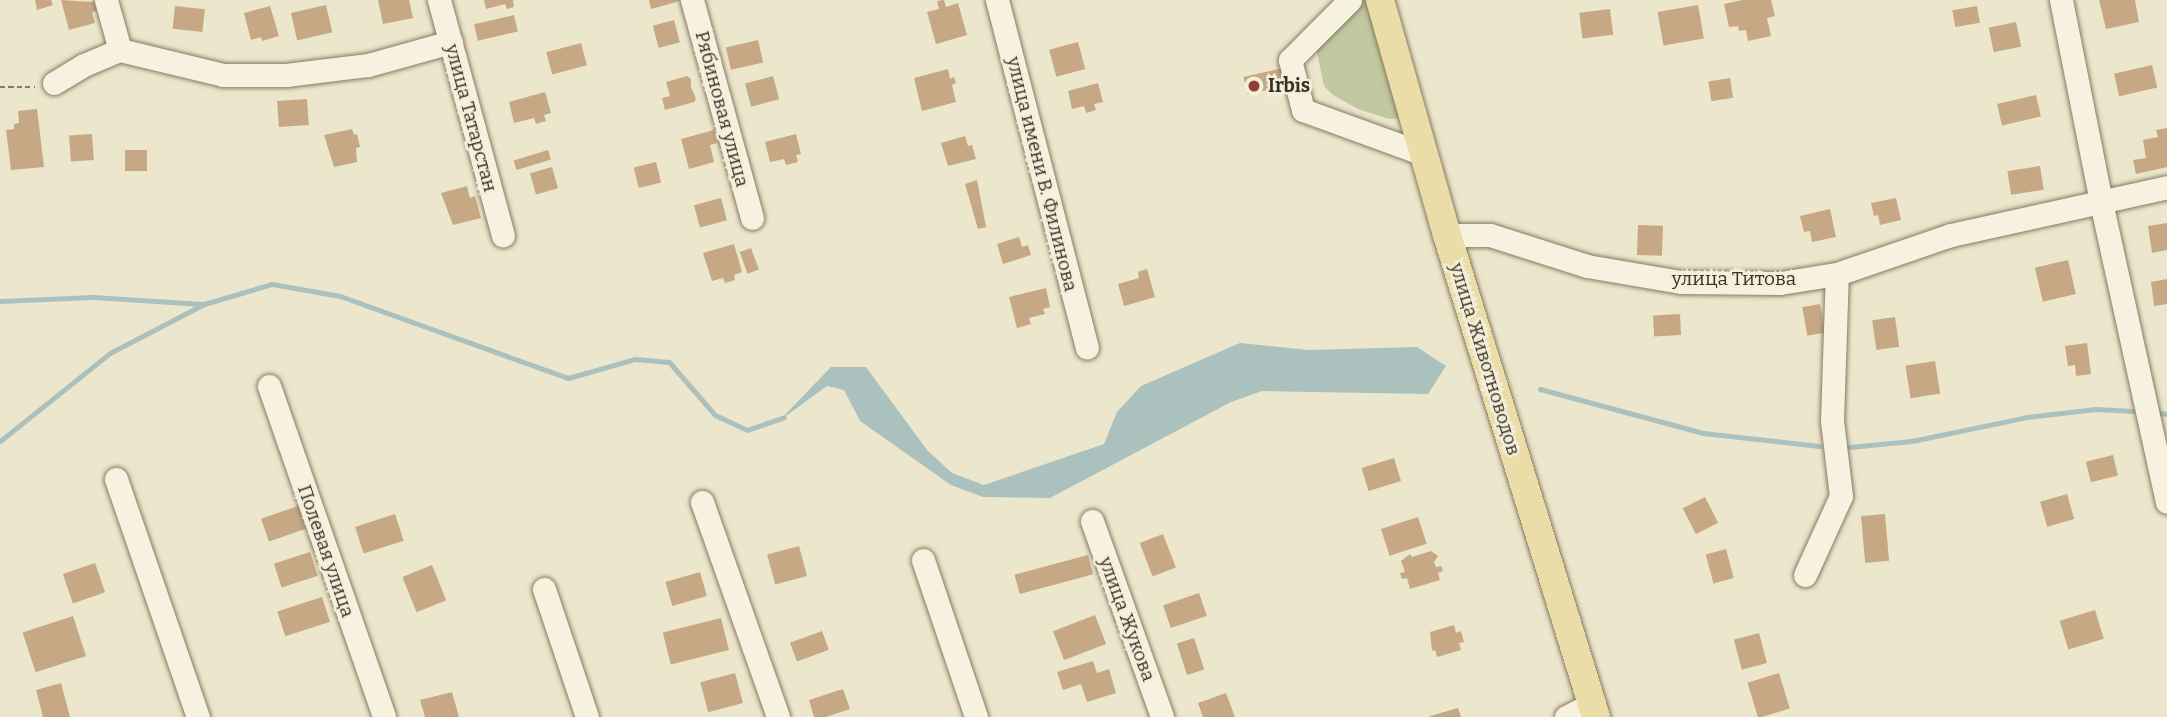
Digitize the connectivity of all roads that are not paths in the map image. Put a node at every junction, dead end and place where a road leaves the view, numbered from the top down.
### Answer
1 (106, 0) edge
2 (439, 0) edge
3 (692, 0) edge
4 (998, 0) edge
5 (1350, 0) edge
6 (1380, 0) edge
7 (2061, 0) edge
8 (452, 42) junction
9 (120, 50) junction
10 (54, 83) road end
11 (1424, 154) junction
12 (2167, 187) edge
13 (2101, 202) junction
14 (752, 218) dead end
15 (503, 235) dead end
16 (1447, 236) junction
17 (1837, 274) junction
18 (1087, 348) dead end
19 (269, 386) dead end
20 (116, 479) dead end
21 (702, 502) dead end
22 (2167, 502) edge
23 (1092, 521) dead end
24 (923, 560) dead end
25 (1805, 575) dead end
26 (544, 589) dead end
27 (1593, 710) edge
28 (198, 717) edge
29 (384, 717) edge
30 (587, 717) edge
31 (778, 717) edge
32 (976, 717) edge
33 (1162, 717) edge
34 (1566, 717) edge

1 - 9 street
2 - 8 street, улица Татарстан
3 - 14 street, Рябиновая улица
4 - 18 street, улица имени В. Филинова
5 - 11 street
6 - 11 main road, улица Животноводов
7 - 13 street
8 - 9 street
8 - 15 street, улица Татарстан
9 - 10 street
11 - 16 main road, улица Животноводов
12 - 13 street, улица Титова
13 - 17 street, улица Титова
13 - 22 street
16 - 17 street, улица Титова
16 - 27 main road, улица Животноводов
17 - 25 street
19 - 29 street, Полевая улица
20 - 28 street
21 - 31 street
23 - 33 street, улица Жукова
24 - 32 street
26 - 30 street
27 - 34 street

